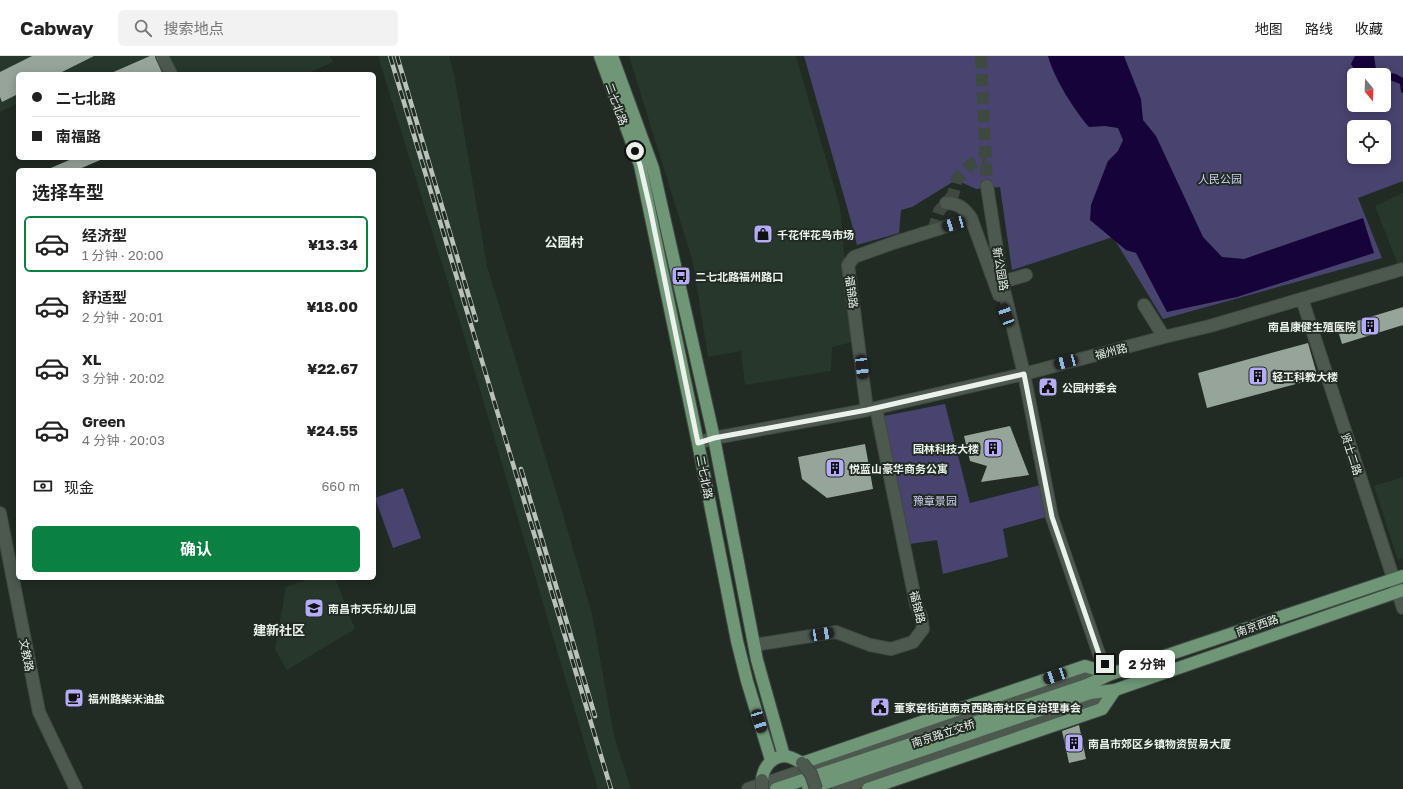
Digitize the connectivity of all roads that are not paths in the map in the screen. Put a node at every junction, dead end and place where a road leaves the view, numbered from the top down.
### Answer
1 (162, 56) edge
2 (600, 56) edge
3 (612, 56) edge
4 (170, 72) edge
5 (987, 186) tunnel mouth
6 (946, 203) dead end
7 (954, 224) dead end
8 (1403, 269) edge
9 (1026, 275) dead end
10 (1002, 282) junction
11 (1302, 299) junction
12 (1144, 305) dead end
13 (1164, 337) junction
14 (1016, 343) junction
15 (1024, 374) junction
16 (872, 409) junction
17 (714, 438) junction
18 (698, 443) junction
19 (0, 513) edge
20 (1398, 578) edge
21 (1400, 591) edge
22 (1403, 608) edge
23 (754, 645) junction
24 (1111, 674) junction
25 (1114, 690) junction
26 (784, 756) junction
27 (771, 760) junction
28 (802, 763) junction
29 (762, 784) edge
30 (76, 789) edge
31 (748, 789) edge
32 (776, 789) edge
33 (808, 789) edge
34 (816, 789) edge
35 (838, 789) edge
36 (868, 789) edge

1 - 4 street
2 - 18 main road, 二七北路
3 - 17 main road, 二七北路
5 - 10 street, 新公园路
6 - 14 street
7 - 16 street, 福锦路
8 - 11 street, 福州路
9 - 10 street
10 - 14 street, 新公园路
11 - 13 street, 福州路
11 - 20 street, 贤士二路
12 - 13 street
13 - 15 street, 福州路
14 - 15 street, 新公园路
15 - 16 street, 福州路
15 - 24 street, 新公园路
16 - 17 street, 福州路
16 - 23 street, 福锦路
17 - 18 street, 福州路
17 - 23 main road, 二七北路
18 - 27 main road, 二七北路
19 - 30 street, 文教路
20 - 21 street, 贤士二路
20 - 24 main road, 南京西路
21 - 22 street, 贤士二路
21 - 25 main road, 南京西路
23 - 26 main road, 二七北路
24 - 28 main road
24 - 31 street, 南京路立交桥
24 - 32 main road, 南京路立交桥
25 - 33 main road, 南京路立交桥
25 - 35 street, 南京路立交桥
25 - 36 main road
26 - 27 main road
26 - 28 main road
27 - 29 main road
28 - 34 street, bridge

